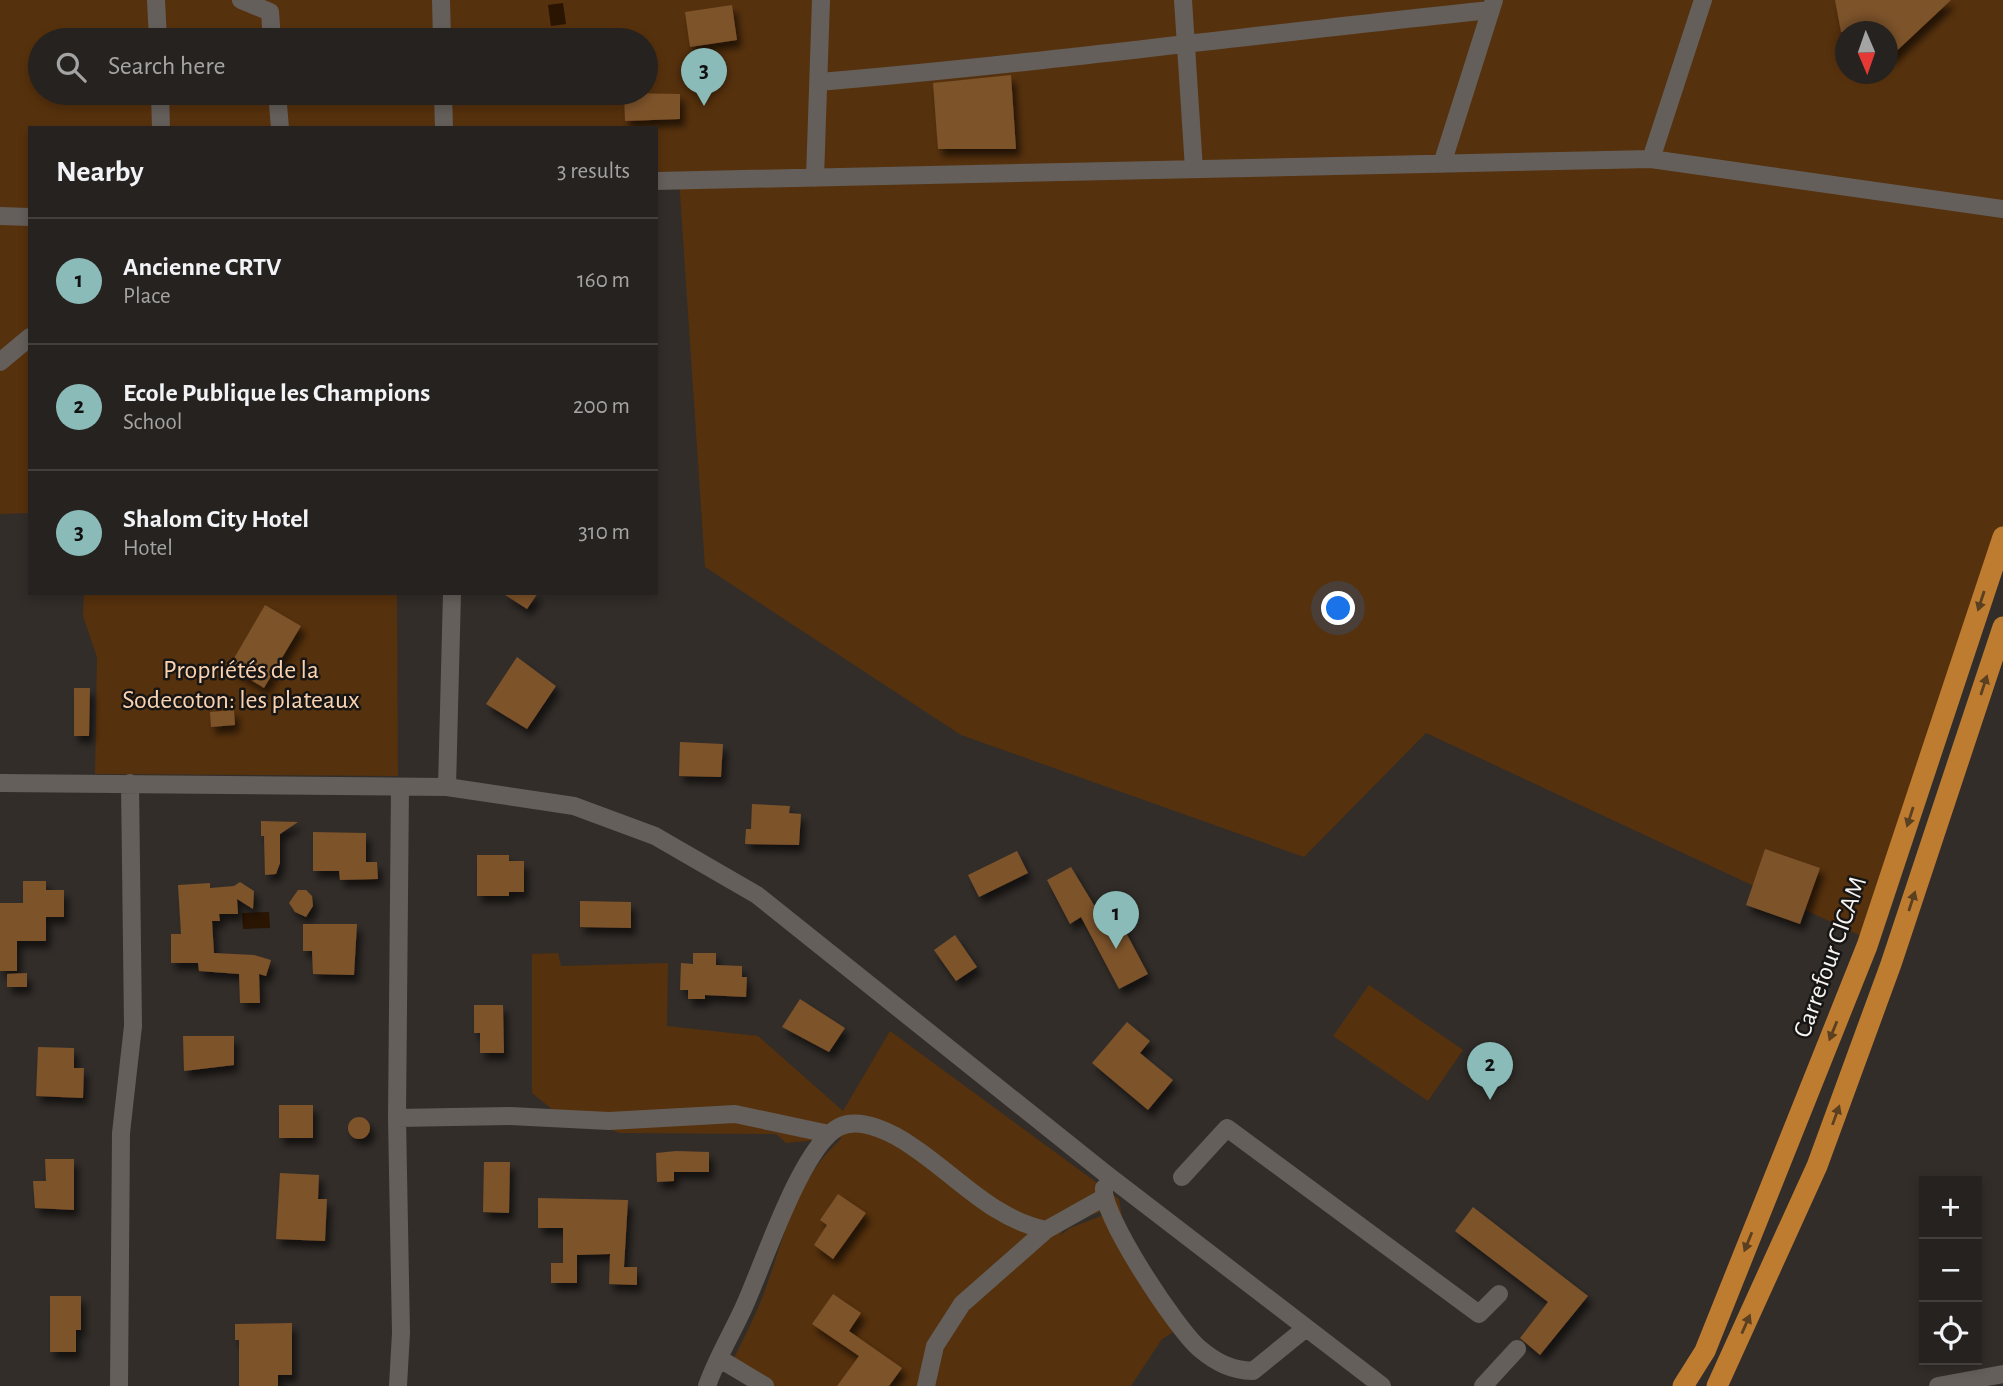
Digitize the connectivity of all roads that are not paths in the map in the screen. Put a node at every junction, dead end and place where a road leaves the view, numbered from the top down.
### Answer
1 (156, 0) edge
2 (241, 0) edge
3 (441, 0) edge
4 (821, 0) edge
5 (1183, 0) edge
6 (1703, 0) edge
7 (1492, 5) edge
8 (157, 28) edge
9 (271, 28) edge
10 (442, 28) edge
11 (1186, 41) junction
12 (819, 82) junction
13 (160, 105) edge
14 (278, 105) edge
15 (443, 105) edge
16 (161, 126) edge
17 (280, 126) edge
18 (444, 126) edge
19 (1651, 159) junction
20 (1442, 164) junction
21 (1194, 170) junction
22 (815, 178) junction
23 (658, 181) edge
24 (2003, 209) edge
25 (0, 216) edge
26 (28, 217) edge
27 (28, 339) edge
28 (0, 362) edge
29 (2003, 537) edge
30 (452, 595) edge
31 (2003, 627) edge
32 (0, 783) edge
33 (130, 783) junction
34 (400, 787) junction
35 (447, 787) junction
36 (397, 1118) junction
37 (829, 1134) junction
38 (1106, 1174) junction
39 (1182, 1177) dead end
40 (1103, 1198) junction
41 (1046, 1230) junction
42 (1499, 1294) dead end
43 (1306, 1328) junction
44 (1517, 1349) dead end
45 (720, 1359) junction
46 (2003, 1374) edge
47 (119, 1386) edge
48 (398, 1386) edge
49 (707, 1386) edge
50 (765, 1386) edge
51 (926, 1386) edge
52 (1382, 1386) edge
53 (1483, 1386) edge
54 (1683, 1386) edge
55 (1717, 1386) edge
56 (1938, 1386) edge

1 - 8 street
2 - 9 street
3 - 10 street
4 - 12 street
5 - 11 street
6 - 19 street
7 - 11 street
7 - 20 street
11 - 12 street
11 - 21 street
12 - 22 street
13 - 16 street
14 - 17 street
15 - 18 street
19 - 20 street
19 - 24 street
20 - 21 street
21 - 22 street
22 - 23 street
25 - 26 street
27 - 28 street
29 -> 54 main road, Carrefour CICAM
30 - 35 street
55 -> 31 main road
32 - 33 street
33 - 34 street
33 - 47 street
34 - 35 street
34 - 36 street
35 - 38 street
36 - 37 street
36 - 48 street
37 - 41 street
37 - 45 street
38 - 40 street
38 - 43 street
39 - 42 street
40 - 41 street
40 - 43 street
41 - 51 street
43 - 52 street
44 - 53 street
45 - 49 street
45 - 50 street
46 - 56 street

